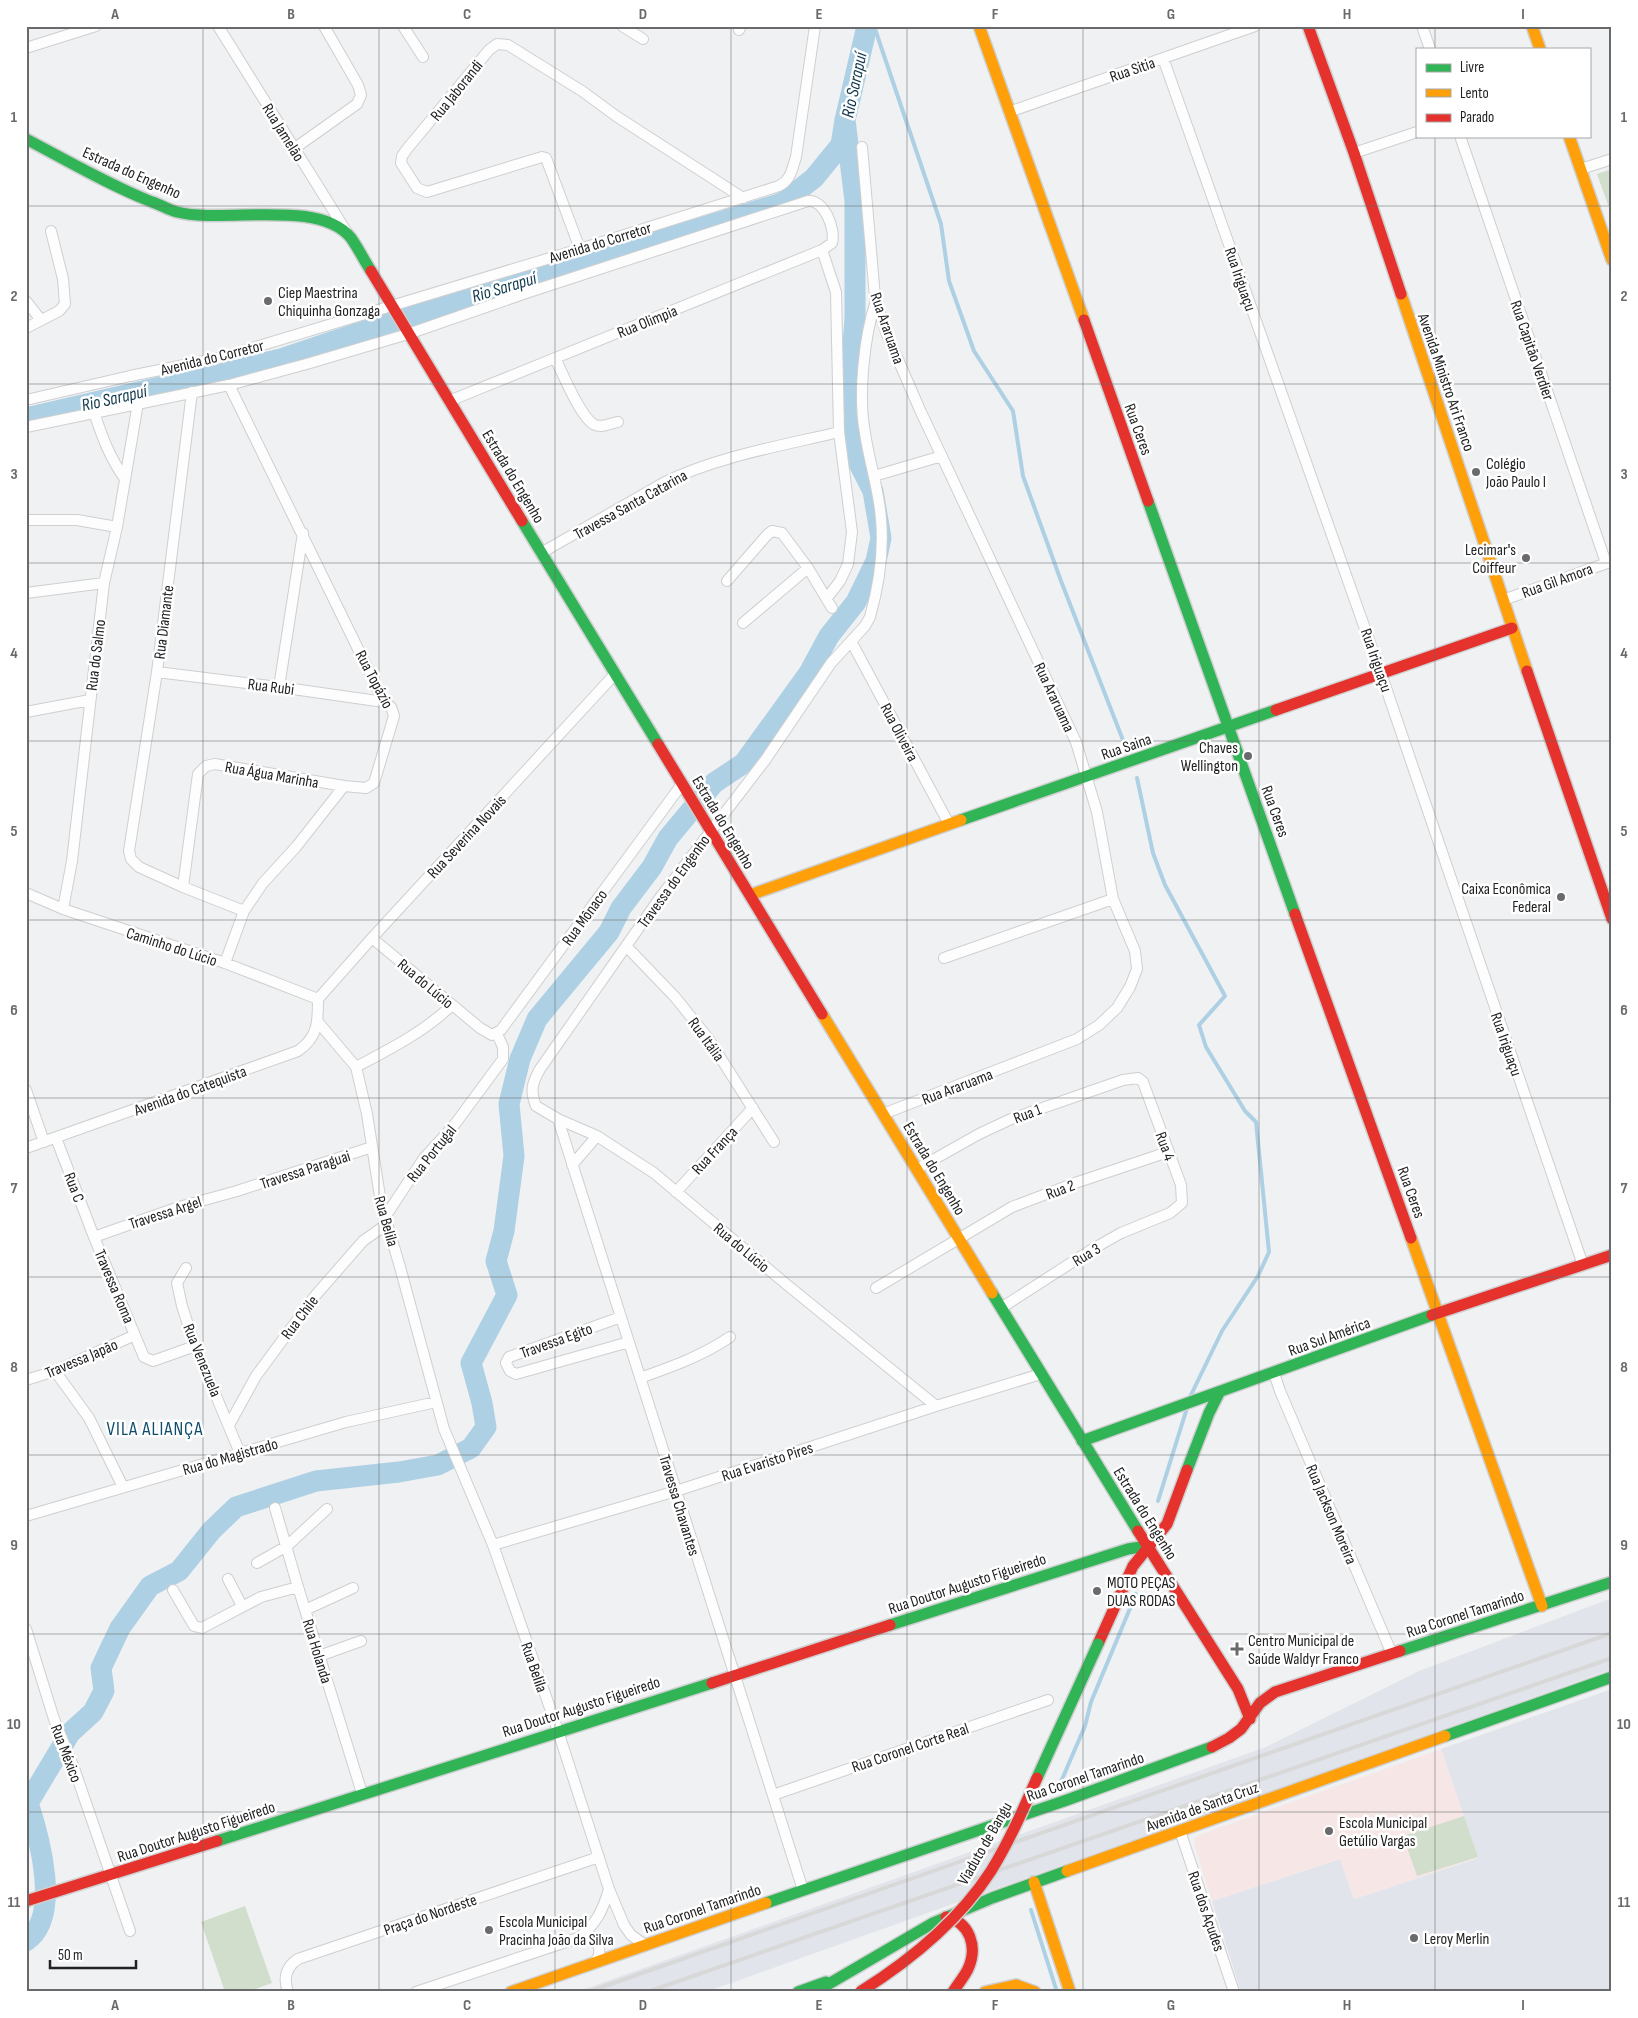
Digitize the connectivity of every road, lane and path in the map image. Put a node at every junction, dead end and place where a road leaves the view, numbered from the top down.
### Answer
1 (96, 26) edge
2 (218, 26) edge
3 (324, 26) edge
4 (403, 26) edge
5 (622, 26) edge
6 (815, 26) edge
7 (978, 26) edge
8 (1255, 26) edge
9 (1308, 26) edge
10 (1422, 26) edge
11 (1532, 26) edge
12 (642, 39) dead end
13 (26, 48) edge
14 (1430, 48) edge
15 (1540, 48) edge
16 (423, 57) dead end
17 (1163, 58) junction
18 (1009, 112) junction
19 (1416, 132) edge
20 (1461, 138) edge
21 (1570, 138) edge
22 (26, 139) edge
23 (862, 147) dead end
24 (295, 148) junction
25 (1354, 153) junction
26 (1612, 159) edge
27 (1580, 169) junction
28 (743, 198) junction
29 (52, 232) dead end
30 (350, 238) junction
31 (580, 249) junction
32 (822, 250) junction
33 (1612, 260) edge
34 (26, 301) edge
35 (876, 301) junction
36 (393, 308) junction
37 (41, 320) junction
38 (26, 328) edge
39 (406, 330) junction
40 (555, 358) junction
41 (229, 385) junction
42 (192, 392) junction
43 (26, 400) edge
44 (449, 401) junction
45 (138, 403) junction
46 (94, 412) junction
47 (618, 422) dead end
48 (26, 427) edge
49 (839, 432) junction
50 (942, 456) junction
51 (874, 476) junction
52 (125, 479) junction
53 (26, 520) edge
54 (117, 527) junction
55 (303, 534) junction
56 (542, 553) junction
57 (1609, 562) edge
58 (808, 568) junction
59 (727, 581) dead end
60 (104, 583) junction
61 (26, 593) edge
62 (827, 598) junction
63 (1503, 600) junction
64 (832, 608) dead end
65 (744, 623) dead end
66 (1512, 628) junction
67 (851, 640) junction
68 (157, 672) junction
69 (615, 674) junction
70 (1382, 674) junction
71 (280, 686) junction
72 (90, 700) junction
73 (384, 702) junction
74 (26, 712) edge
75 (1229, 728) junction
76 (1087, 776) junction
77 (344, 786) junction
78 (685, 789) junction
79 (949, 824) junction
80 (711, 830) junction
81 (183, 887) junction
82 (26, 893) edge
83 (750, 896) junction
84 (1113, 899) junction
85 (62, 909) junction
86 (244, 911) junction
87 (1612, 919) edge
88 (372, 938) junction
89 (626, 946) junction
90 (944, 958) dead end
91 (225, 963) junction
92 (318, 999) junction
93 (452, 1005) junction
94 (318, 1022) junction
95 (497, 1034) junction
96 (356, 1067) junction
97 (1143, 1082) joint
98 (26, 1090) edge
99 (536, 1106) joint
100 (753, 1108) junction
101 (883, 1114) junction
102 (558, 1119) junction
103 (597, 1136) junction
104 (56, 1138) junction
105 (44, 1142) junction
106 (774, 1142) dead end
107 (26, 1148) edge
108 (372, 1148) junction
109 (1168, 1152) junction
110 (572, 1165) junction
111 (916, 1169) junction
112 (238, 1191) joint
113 (676, 1192) junction
114 (1176, 1209) joint
115 (386, 1220) junction
116 (94, 1237) junction
117 (959, 1239) junction
118 (1612, 1255) edge
119 (1583, 1265) junction
120 (186, 1268) dead end
121 (876, 1288) dead end
122 (1001, 1308) junction
123 (1438, 1313) junction
124 (621, 1317) junction
125 (135, 1335) junction
126 (730, 1337) dead end
127 (629, 1342) junction
128 (195, 1346) junction
129 (55, 1371) junction
130 (1041, 1374) junction
131 (1274, 1374) junction
132 (640, 1378) junction
133 (26, 1380) edge
134 (1220, 1394) junction
135 (436, 1402) junction
136 (936, 1406) junction
137 (229, 1425) junction
138 (1082, 1441) junction
139 (240, 1453) junction
140 (123, 1487) junction
141 (676, 1491) junction
142 (276, 1508) dead end
143 (327, 1509) dead end
144 (26, 1516) edge
145 (492, 1545) junction
146 (287, 1546) junction
147 (1147, 1546) junction
148 (257, 1563) dead end
149 (228, 1579) dead end
150 (1612, 1582) edge
151 (298, 1587) junction
152 (353, 1588) dead end
153 (173, 1590) dead end
154 (242, 1606) junction
155 (1542, 1606) junction
156 (305, 1610) junction
157 (26, 1629) edge
158 (361, 1641) dead end
159 (1392, 1654) junction
160 (319, 1656) junction
161 (733, 1674) junction
162 (1612, 1677) edge
163 (1048, 1700) dead end
164 (1250, 1719) junction
165 (558, 1731) junction
166 (362, 1794) junction
167 (773, 1795) junction
168 (1180, 1831) junction
169 (599, 1857) junction
170 (111, 1876) junction
171 (1034, 1882) junction
172 (610, 1889) junction
173 (803, 1890) junction
174 (29, 1900) edge
175 (946, 1917) junction
176 (130, 1931) dead end
177 (578, 1938) junction
178 (645, 1945) junction
179 (593, 1963) junction
180 (837, 1978) junction
181 (288, 1992) edge
182 (416, 1992) edge
183 (511, 1992) edge
184 (798, 1992) edge
185 (815, 1992) edge
186 (860, 1992) edge
187 (953, 1992) edge
188 (985, 1992) edge
189 (1035, 1992) edge
190 (1070, 1992) edge
191 (1234, 1992) edge

1 - 13 street
2 - 24 street, Rua Jamelão
3 - 24 street
4 - 16 street
5 - 12 street
6 - 28 street, Avenida do Corretor
7 - 18 street, Rua Ceres
8 - 17 street, Rua Sitia
9 - 25 street, Avenida Ministro Ari Franco
10 - 14 street
11 - 15 street
17 - 18 street, Rua Sitia
17 - 70 street, Rua Iriguaçu
18 - 75 street, Rua Ceres
19 - 25 street
20 - 57 street, Rua Capitão Verdier
21 - 27 street
22 - 30 street, Estrada do Engenho
23 - 35 street, Rua Araruama
24 - 30 street, Rua Jamelão
25 - 63 street, Avenida Ministro Ari Franco
26 - 27 street
27 - 33 street
28 - 31 street, Avenida do Corretor
28 - 31 street, Rua Jaborandi
29 - 37 street
30 - 36 street, Estrada do Engenho
31 - 36 street, Avenida do Corretor
32 - 39 street, Avenida do Corretor
32 - 40 street, Rua Olimpia
32 - 49 street
34 - 37 street
35 - 50 street, Rua Araruama
35 - 51 street, Travessa do Engenho
36 - 39 street, Estrada do Engenho
36 - 43 street, Avenida do Corretor
37 - 38 street
39 - 41 street, Avenida do Corretor
39 - 44 street, Estrada do Engenho
40 - 44 street, Rua Olimpia
40 - 47 street
41 - 42 street, Avenida do Corretor
41 - 55 street, Rua Topázio
42 - 45 street, Avenida do Corretor
42 - 68 street, Rua Diamante
44 - 56 street, Estrada do Engenho
45 - 46 street, Avenida do Corretor
45 - 52 street, Rua do Salmo
46 - 48 street, Avenida do Corretor
46 - 52 street
49 - 56 street, Travessa Santa Catarina
49 - 62 street
50 - 51 street
50 - 76 street, Rua Araruama
51 - 67 street, Travessa do Engenho
52 - 54 street, Rua do Salmo
53 - 54 street
54 - 60 street, Rua do Salmo
55 - 71 street
55 - 73 street, Rua Topázio
56 - 69 street, Estrada do Engenho
57 - 63 street, Rua Gil Amora
58 - 59 street
58 - 62 street
58 - 65 street
60 - 61 street
60 - 72 street, Rua do Salmo
62 - 64 street
63 - 66 street, Avenida Ministro Ari Franco
66 - 70 street, Rua Saina
66 - 87 street, Avenida Ministro Ari Franco
67 - 79 street, Rua Oliveira
67 - 80 street, Travessa do Engenho
68 - 71 street, Rua Rubi
68 - 81 street, Rua Diamante
69 - 78 street, Estrada do Engenho
69 - 88 street, Rua Severina Novais
70 - 75 street, Rua Saina
70 - 119 street, Rua Iriguaçu
71 - 73 street, Rua Rubi
72 - 74 street
72 - 85 street, Rua do Salmo
73 - 77 street, Rua Topázio
75 - 76 street, Rua Saina
75 - 123 street, Rua Ceres
76 - 79 street, Rua Saina
76 - 84 street, Rua Araruama
77 - 81 street, Rua Água Marinha
77 - 86 street
78 - 80 street, Estrada do Engenho
78 - 95 street, Rua Mônaco
79 - 83 street, Rua Saina
80 - 83 street, Estrada do Engenho
80 - 89 street, Travessa do Engenho
81 - 86 street
82 - 85 street, Caminho do Lúcio
83 - 101 street, Estrada do Engenho
84 - 90 street
84 - 101 street, Rua Araruama
85 - 91 street, Caminho do Lúcio
86 - 91 street
88 - 92 street, Rua Severina Novais
88 - 93 street, Rua do Lúcio
89 - 99 street, Travessa do Engenho
89 - 100 street, Rua Itália
91 - 92 street, Caminho do Lúcio
92 - 94 street, Avenida do Catequista
93 - 95 street, Rua do Lúcio
93 - 96 street
94 - 96 street, Rua Belila
94 - 104 street, Avenida do Catequista
95 - 115 street, Rua Portugal
96 - 108 street, Rua Belila
97 - 109 street, Rua 4
97 - 111 street, Rua 1
98 - 105 street
99 - 102 street, Rua do Lúcio
100 - 106 street, Rua Itália
100 - 113 street, Rua França
101 - 111 street, Estrada do Engenho
102 - 103 street, Rua do Lúcio
102 - 110 street, Travessa Chavantes
103 - 110 street
103 - 113 street, Rua do Lúcio
104 - 105 street, Avenida do Catequista
104 - 116 street, Rua C
105 - 107 street, Avenida do Catequista
108 - 112 street, Travessa Paraguai
108 - 115 street, Rua Belila
109 - 114 street, Rua 4
109 - 117 street, Rua 2
110 - 124 street, Travessa Chavantes
111 - 117 street, Estrada do Engenho
112 - 116 street, Travessa Argel
113 - 136 street, Rua do Lúcio
114 - 122 street, Rua 3
115 - 135 street, Rua Belila
115 - 137 street, Rua Chile
116 - 125 street, Travessa Roma
117 - 121 street, Rua 2
117 - 122 street, Estrada do Engenho
118 - 119 street, Rua Sul América
119 - 123 street, Rua Sul América
120 - 128 street, Rua Venezuela
122 - 130 street, Estrada do Engenho
123 - 131 street, Rua Sul América
123 - 155 street, Rua Ceres
124 - 127 street, Travessa Chavantes
124 - 127 street, Travessa Egito
125 - 128 street, Travessa Roma
125 - 129 street, Travessa Japão
126 - 132 street
127 - 132 street, Travessa Chavantes
128 - 137 street, Rua Venezuela
129 - 133 street, Travessa Japão
129 - 140 street
130 - 136 street, Rua Evaristo Pires
130 - 138 street, Estrada do Engenho
131 - 134 street, Rua Sul América
131 - 159 street, Rua Jackson Moreira
132 - 141 street, Travessa Chavantes
134 - 138 street, Rua Sul América
134 - 147 street
135 - 139 street, Rua do Magistrado
135 - 145 street, Rua Belila
136 - 141 street, Rua Evaristo Pires
137 - 139 street, Rua Venezuela
138 - 147 street, Estrada do Engenho
139 - 140 street, Rua do Magistrado
140 - 144 street, Rua do Magistrado
141 - 145 street, Rua Evaristo Pires
141 - 161 street, Travessa Chavantes
142 - 146 street, Rua Holanda
143 - 146 street
145 - 165 street, Rua Belila
146 - 148 street
146 - 151 street, Rua Holanda
147 - 161 street, Rua Doutor Augusto Figueiredo
147 - 164 street, Estrada do Engenho
147 - 186 street, Viaduto de Bangu, bridge
149 - 154 street
150 - 155 street, Rua Coronel Tamarindo
151 - 154 street
151 - 156 street, Rua Holanda
152 - 156 street
153 - 154 street
155 - 159 street, Rua Coronel Tamarindo
156 - 160 street, Rua Holanda
157 - 170 street, Rua México
158 - 160 street
159 - 164 street, Rua Coronel Tamarindo
160 - 166 street, Rua Holanda
161 - 165 street, Rua Doutor Augusto Figueiredo
161 - 167 street, Travessa Chavantes
162 - 168 street, Avenida de Santa Cruz
163 - 167 street, Rua Coronel Corte Real
164 - 173 street, Rua Coronel Tamarindo
165 - 166 street, Rua Doutor Augusto Figueiredo
165 - 169 street, Rua Belila
166 - 170 street, Rua Doutor Augusto Figueiredo
167 - 173 street, Travessa Chavantes
168 - 171 street, Avenida de Santa Cruz
168 - 191 street, Rua dos Açudes
169 - 172 street, Rua Belila
169 - 181 street, Praça do Nordeste
170 - 174 street, Rua Doutor Augusto Figueiredo
170 - 176 street, Rua México
171 - 175 street, Avenida de Santa Cruz
171 - 190 street
172 - 177 street
172 - 178 street, Rua Belila
173 - 178 street, Rua Coronel Tamarindo
175 - 180 street, Avenida de Santa Cruz
175 - 187 street
177 - 179 street
177 - 182 street
178 - 179 street, Rua Coronel Tamarindo
179 - 183 street
180 - 184 street
180 - 185 street, Avenida de Santa Cruz
188 - 189 street

